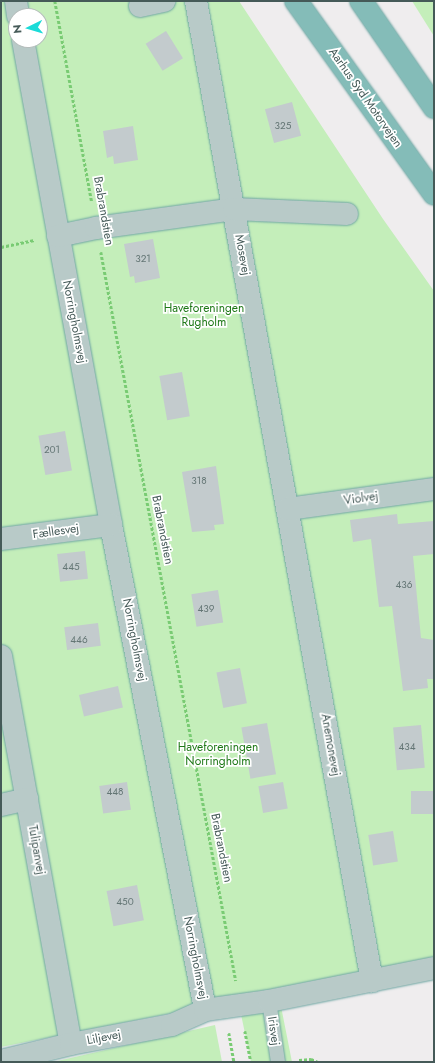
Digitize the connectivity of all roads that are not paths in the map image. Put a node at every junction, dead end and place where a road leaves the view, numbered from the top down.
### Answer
1 (164, 1) edge
2 (196, 1) edge
3 (296, 1) edge
4 (361, 1) edge
5 (140, 6) dead end
6 (23, 48) edge
7 (434, 107) edge
8 (434, 194) edge
9 (234, 209) junction
10 (347, 214) dead end
11 (58, 236) junction
12 (434, 489) edge
13 (288, 509) junction
14 (111, 524) junction
15 (1, 539) edge
16 (1, 656) edge
17 (27, 799) junction
18 (1, 805) edge
19 (434, 968) edge
20 (372, 981) junction
21 (269, 1001) junction
22 (204, 1010) junction
23 (71, 1044) junction
24 (1, 1061) edge
25 (278, 1062) edge

1 - 5 street
2 - 9 street, Mosevej
3 - 8 highway, Aarhus Syd Motorvejen
4 - 7 highway
6 - 11 street, Norringholmsvej
9 - 10 street
9 - 11 street
9 - 13 street, Mosevej
11 - 14 street, Norringholmsvej
12 - 13 street, Violvej
13 - 20 street, Anemonevej
14 - 15 street, Fællesvej
14 - 22 street, Norringholmsvej
16 - 17 street, Tulipanvej
17 - 18 street
17 - 23 street, Tulipanvej
19 - 20 street, Norringholmsvej
20 - 21 street, Norringholmsvej
21 - 22 street, Norringholmsvej
21 - 25 lane, Irisvej
22 - 23 street, Liljevej
23 - 24 street, Liljevej

